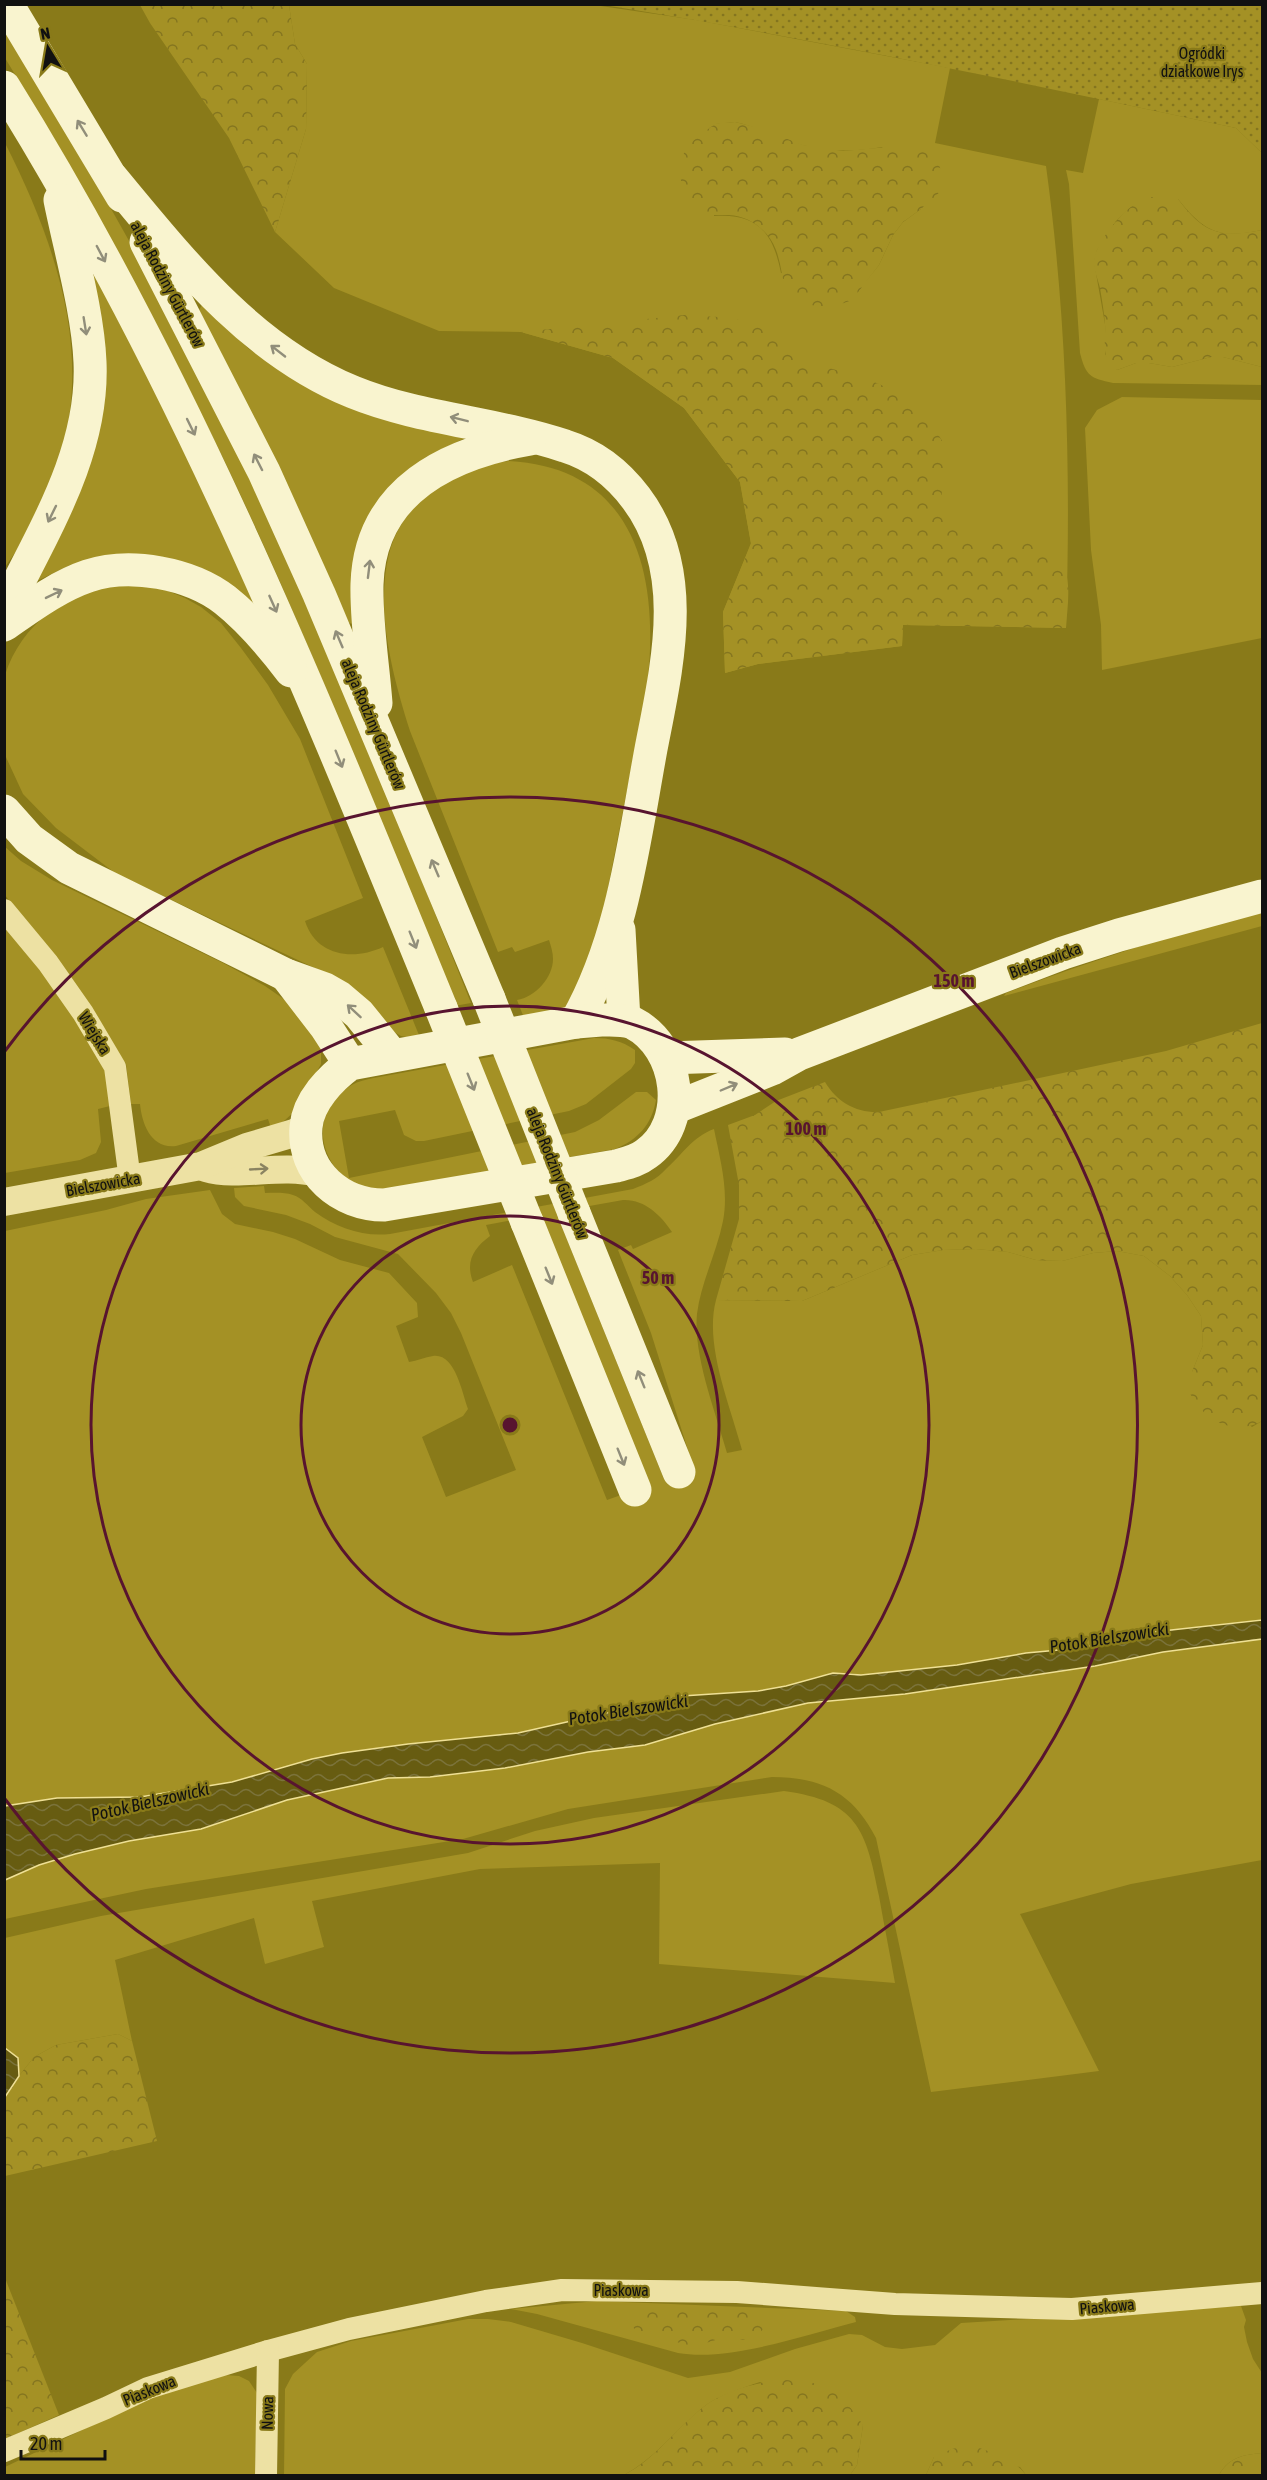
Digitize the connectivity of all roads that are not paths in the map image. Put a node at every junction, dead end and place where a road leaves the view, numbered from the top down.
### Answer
1 (7, 4) edge
2 (4, 87) edge
3 (53, 166) junction
4 (112, 178) junction
5 (536, 438) junction
6 (4, 611) edge
7 (4, 625) edge
8 (317, 705) junction
9 (378, 732) junction
10 (4, 811) edge
11 (1263, 896) edge
12 (4, 910) edge
13 (618, 919) junction
14 (286, 975) junction
15 (624, 1020) junction
16 (576, 1022) junction
17 (799, 1054) junction
18 (392, 1055) junction
19 (667, 1058) junction
20 (350, 1064) junction
21 (674, 1108) junction
22 (306, 1127) junction
23 (201, 1166) junction
24 (318, 1173) junction
25 (130, 1180) junction
26 (4, 1202) edge
27 (679, 1473) dead end
28 (635, 1490) dead end
29 (1263, 2294) edge
30 (268, 2351) junction
31 (4, 2451) edge
32 (266, 2475) edge

4 -> 1 main road, aleja Rodziny Gürtlerów
2 - 3 main road
3 -> 6 main road
3 -> 8 main road
5 -> 4 main road
9 -> 4 main road, aleja Rodziny Gürtlerów
9 -> 5 main road
5 - 13 main road
7 -> 8 main road
8 -> 28 main road, bridge
27 -> 9 main road, aleja Rodziny Gürtlerów, bridge
10 - 14 main road
11 - 17 main road, Bielszowicka
12 - 25 street, Wiejska
13 - 15 main road
13 - 16 main road
18 -> 14 main road
14 - 20 main road
15 - 16 main road
15 - 19 main road
16 - 18 main road
17 - 19 main road
21 -> 17 main road
18 - 20 main road
19 - 21 main road
20 - 22 main road
21 - 24 main road
22 - 23 street
22 - 24 main road
23 -> 24 street
23 - 25 street, Bielszowicka
25 - 26 street, Bielszowicka
29 - 30 street, Piaskowa
30 - 31 street, Piaskowa
30 - 32 street, Nowa

